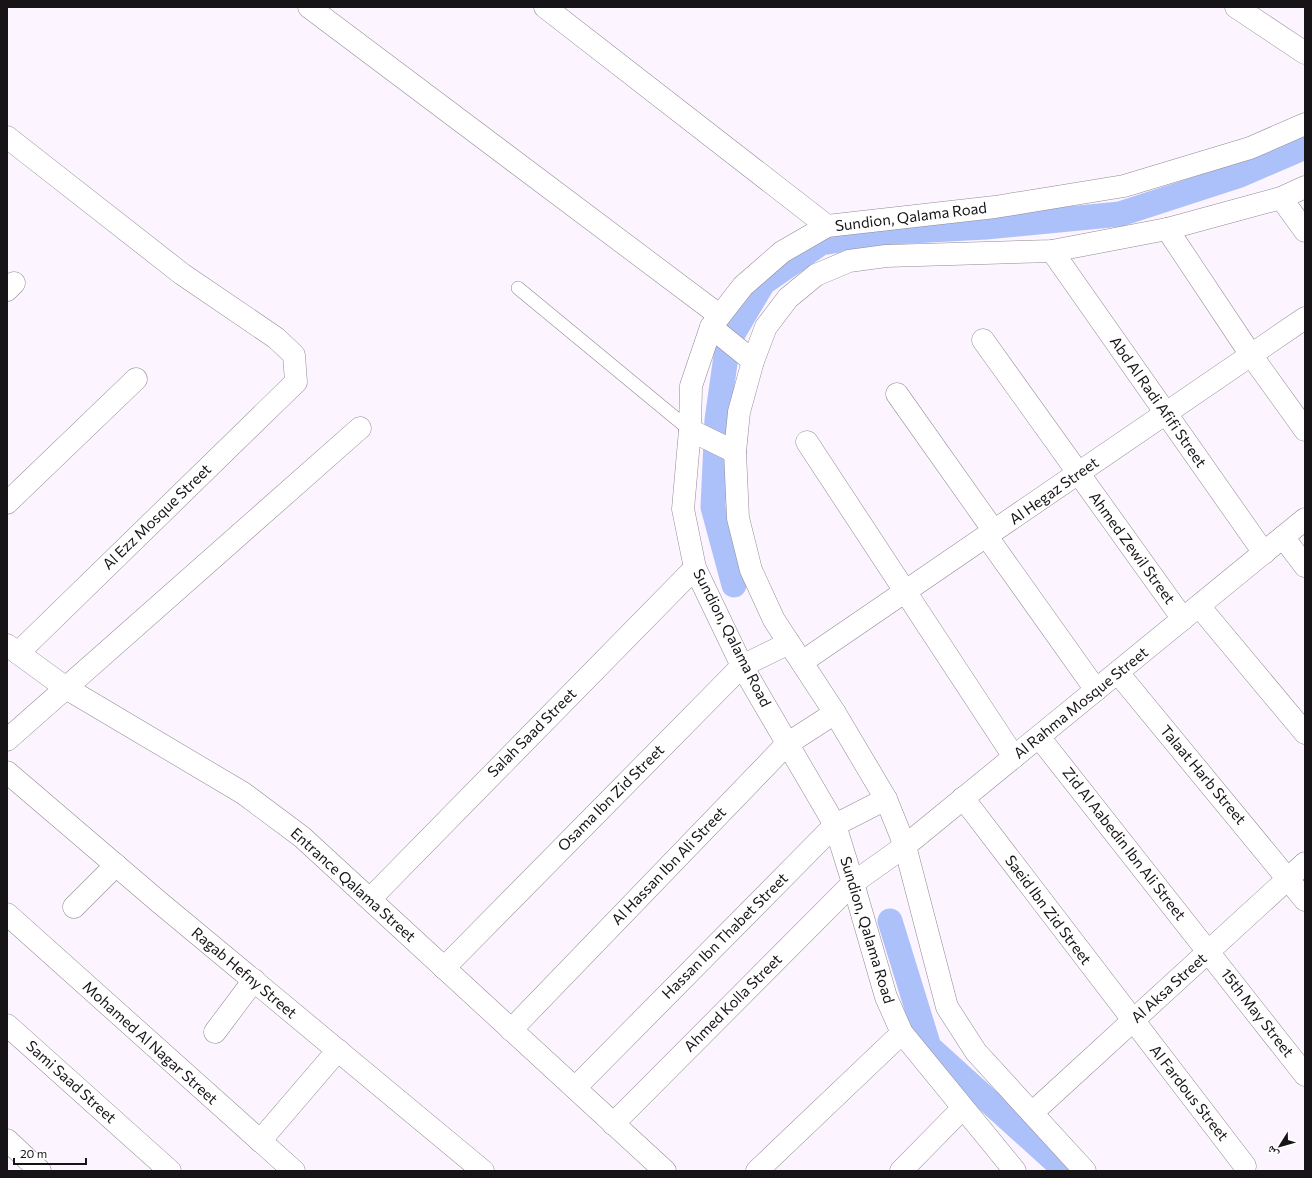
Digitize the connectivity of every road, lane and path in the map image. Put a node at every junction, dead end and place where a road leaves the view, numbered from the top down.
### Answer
1 (309, 7) edge
2 (545, 7) edge
3 (1236, 7) edge
4 (1305, 53) edge
5 (1305, 124) edge
6 (7, 137) edge
7 (1305, 187) edge
8 (1281, 198) junction
9 (827, 226) junction
10 (1167, 229) junction
11 (1305, 231) edge
12 (1052, 251) junction
13 (518, 288) dead end
14 (1305, 318) edge
15 (715, 321) junction
16 (983, 340) dead end
17 (1251, 355) junction
18 (753, 361) junction
19 (136, 380) dead end
20 (897, 394) dead end
21 (1166, 413) junction
22 (360, 428) dead end
23 (690, 430) junction
24 (1305, 430) edge
25 (807, 442) dead end
26 (735, 452) junction
27 (1079, 473) junction
28 (7, 503) edge
29 (1305, 519) edge
30 (989, 535) junction
31 (1283, 537) junction
32 (1264, 553) junction
33 (1305, 566) edge
34 (695, 568) junction
35 (905, 592) junction
36 (1191, 612) junction
37 (789, 643) junction
38 (11, 649) edge
39 (802, 662) junction
40 (742, 666) junction
41 (1118, 672) junction
42 (66, 688) junction
43 (1096, 690) junction
44 (834, 713) junction
45 (1305, 733) edge
46 (1039, 737) junction
47 (7, 740) edge
48 (787, 744) junction
49 (1014, 757) junction
50 (7, 772) edge
51 (964, 798) junction
52 (886, 799) junction
53 (835, 825) junction
54 (905, 846) junction
55 (1305, 863) edge
56 (116, 866) junction
57 (1288, 878) junction
58 (853, 883) junction
59 (370, 899) junction
60 (1305, 900) edge
61 (74, 907) dead end
62 (7, 914) edge
63 (1208, 951) junction
64 (444, 968) junction
65 (254, 980) junction
66 (1133, 1021) junction
67 (7, 1025) edge
68 (512, 1030) junction
69 (215, 1032) dead end
70 (902, 1033) junction
71 (338, 1050) junction
72 (1305, 1075) edge
73 (575, 1088) junction
74 (963, 1108) junction
75 (1032, 1113) junction
76 (614, 1124) junction
77 (7, 1140) edge
78 (260, 1141) junction
79 (1245, 1166) dead end
80 (40, 1171) edge
81 (170, 1171) edge
82 (294, 1171) edge
83 (484, 1171) edge
84 (665, 1171) edge
85 (757, 1171) edge
86 (901, 1171) edge
87 (1015, 1171) edge
88 (1085, 1171) edge

1 - 15 street
2 - 9 street
3 - 4 street
5 - 9 street, Sundion, Qalama Road
6 - 38 street, Al Ezz Mosque Street
7 - 8 street
8 - 10 street
8 - 11 street
9 - 15 street, Sundion, Qalama Road
10 - 12 street
10 - 17 street
12 - 18 street
12 - 21 street, Abd Al Radi Afifi Street
13 - 23 lane
14 - 17 street, Al Hegaz Street
15 - 18 street
15 - 23 street, Sundion, Qalama Road
16 - 27 street, Ahmed Zewil Street
17 - 21 street, Al Hegaz Street
17 - 24 street
18 - 26 street
19 - 28 street
20 - 30 street
21 - 27 street, Al Hegaz Street
21 - 32 street, Abd Al Radi Afifi Street
22 - 42 street
23 - 26 street
23 - 34 street, Sundion, Qalama Road
25 - 35 street
26 - 37 street
27 - 30 street, Al Hegaz Street
27 - 36 street, Ahmed Zewil Street
29 - 31 street, Al Rahma Mosque Street
30 - 35 street, Al Hegaz Street
30 - 43 street
31 - 32 street, Al Rahma Mosque Street
31 - 33 street
32 - 36 street, Al Rahma Mosque Street
34 - 40 street, Sundion, Qalama Road
34 - 59 street, Salah Saad Street
35 - 39 street, Al Hegaz Street
35 - 49 street
36 - 41 street, Al Rahma Mosque Street
36 - 45 street, Ahmed Zewil Street
37 - 39 street
37 - 40 street, Osama Ibn Zid Street
38 - 42 street, Entrance Qalama Street
39 - 44 street
40 - 48 street, Sundion, Qalama Road
40 - 64 street, Osama Ibn Zid Street
41 - 43 street, Al Rahma Mosque Street
41 - 57 street, Talaat Harb Street
42 - 47 street
42 - 59 street, Entrance Qalama Street
43 - 46 street, Al Rahma Mosque Street
44 - 48 street, Al Hassan Ibn Ali Street
44 - 52 street
46 - 49 street, Al Rahma Mosque Street
46 - 63 street, Zid Al Aabedin Ibn Ali Street
48 - 53 street, Sundion, Qalama Road
48 - 68 street, Al Hassan Ibn Ali Street
49 - 51 street, Al Rahma Mosque Street
50 - 56 street, Ragab Hefny Street
51 - 54 street, Al Rahma Mosque Street
51 - 66 street, Saeid Ibn Zid Street
52 - 53 street, Hassan Ibn Thabet Street
52 - 54 street
53 - 58 street, Sundion, Qalama Road
53 - 73 street, Hassan Ibn Thabet Street
54 - 58 street, Al Rahma Mosque Street
54 - 75 street
55 - 57 street, Al Aksa Street
56 - 61 street
56 - 65 street, Ragab Hefny Street
57 - 60 street, Talaat Harb Street
57 - 63 street, Al Aksa Street
58 - 70 street, Sundion, Qalama Road
58 - 76 street, Ahmed Kolla Street
59 - 64 street, Entrance Qalama Street
62 - 78 street, Mohamed Al Nagar Street
63 - 66 street, Al Aksa Street
63 - 72 street, 15th May Street
64 - 68 street, Entrance Qalama Street
65 - 69 street
65 - 71 street, Ragab Hefny Street
66 - 75 street, Al Aksa Street
66 - 79 street, Al Fardous Street
67 - 81 street, Sami Saad Street
68 - 73 street, Entrance Qalama Street
70 - 74 street, Sundion, Qalama Road
70 - 85 street
71 - 78 street
71 - 83 street, Ragab Hefny Street
73 - 76 street, Entrance Qalama Street
74 - 86 street
74 - 87 street, Sundion, Qalama Road
75 - 88 street
76 - 84 street, Entrance Qalama Street
77 - 80 street
78 - 82 street, Mohamed Al Nagar Street

